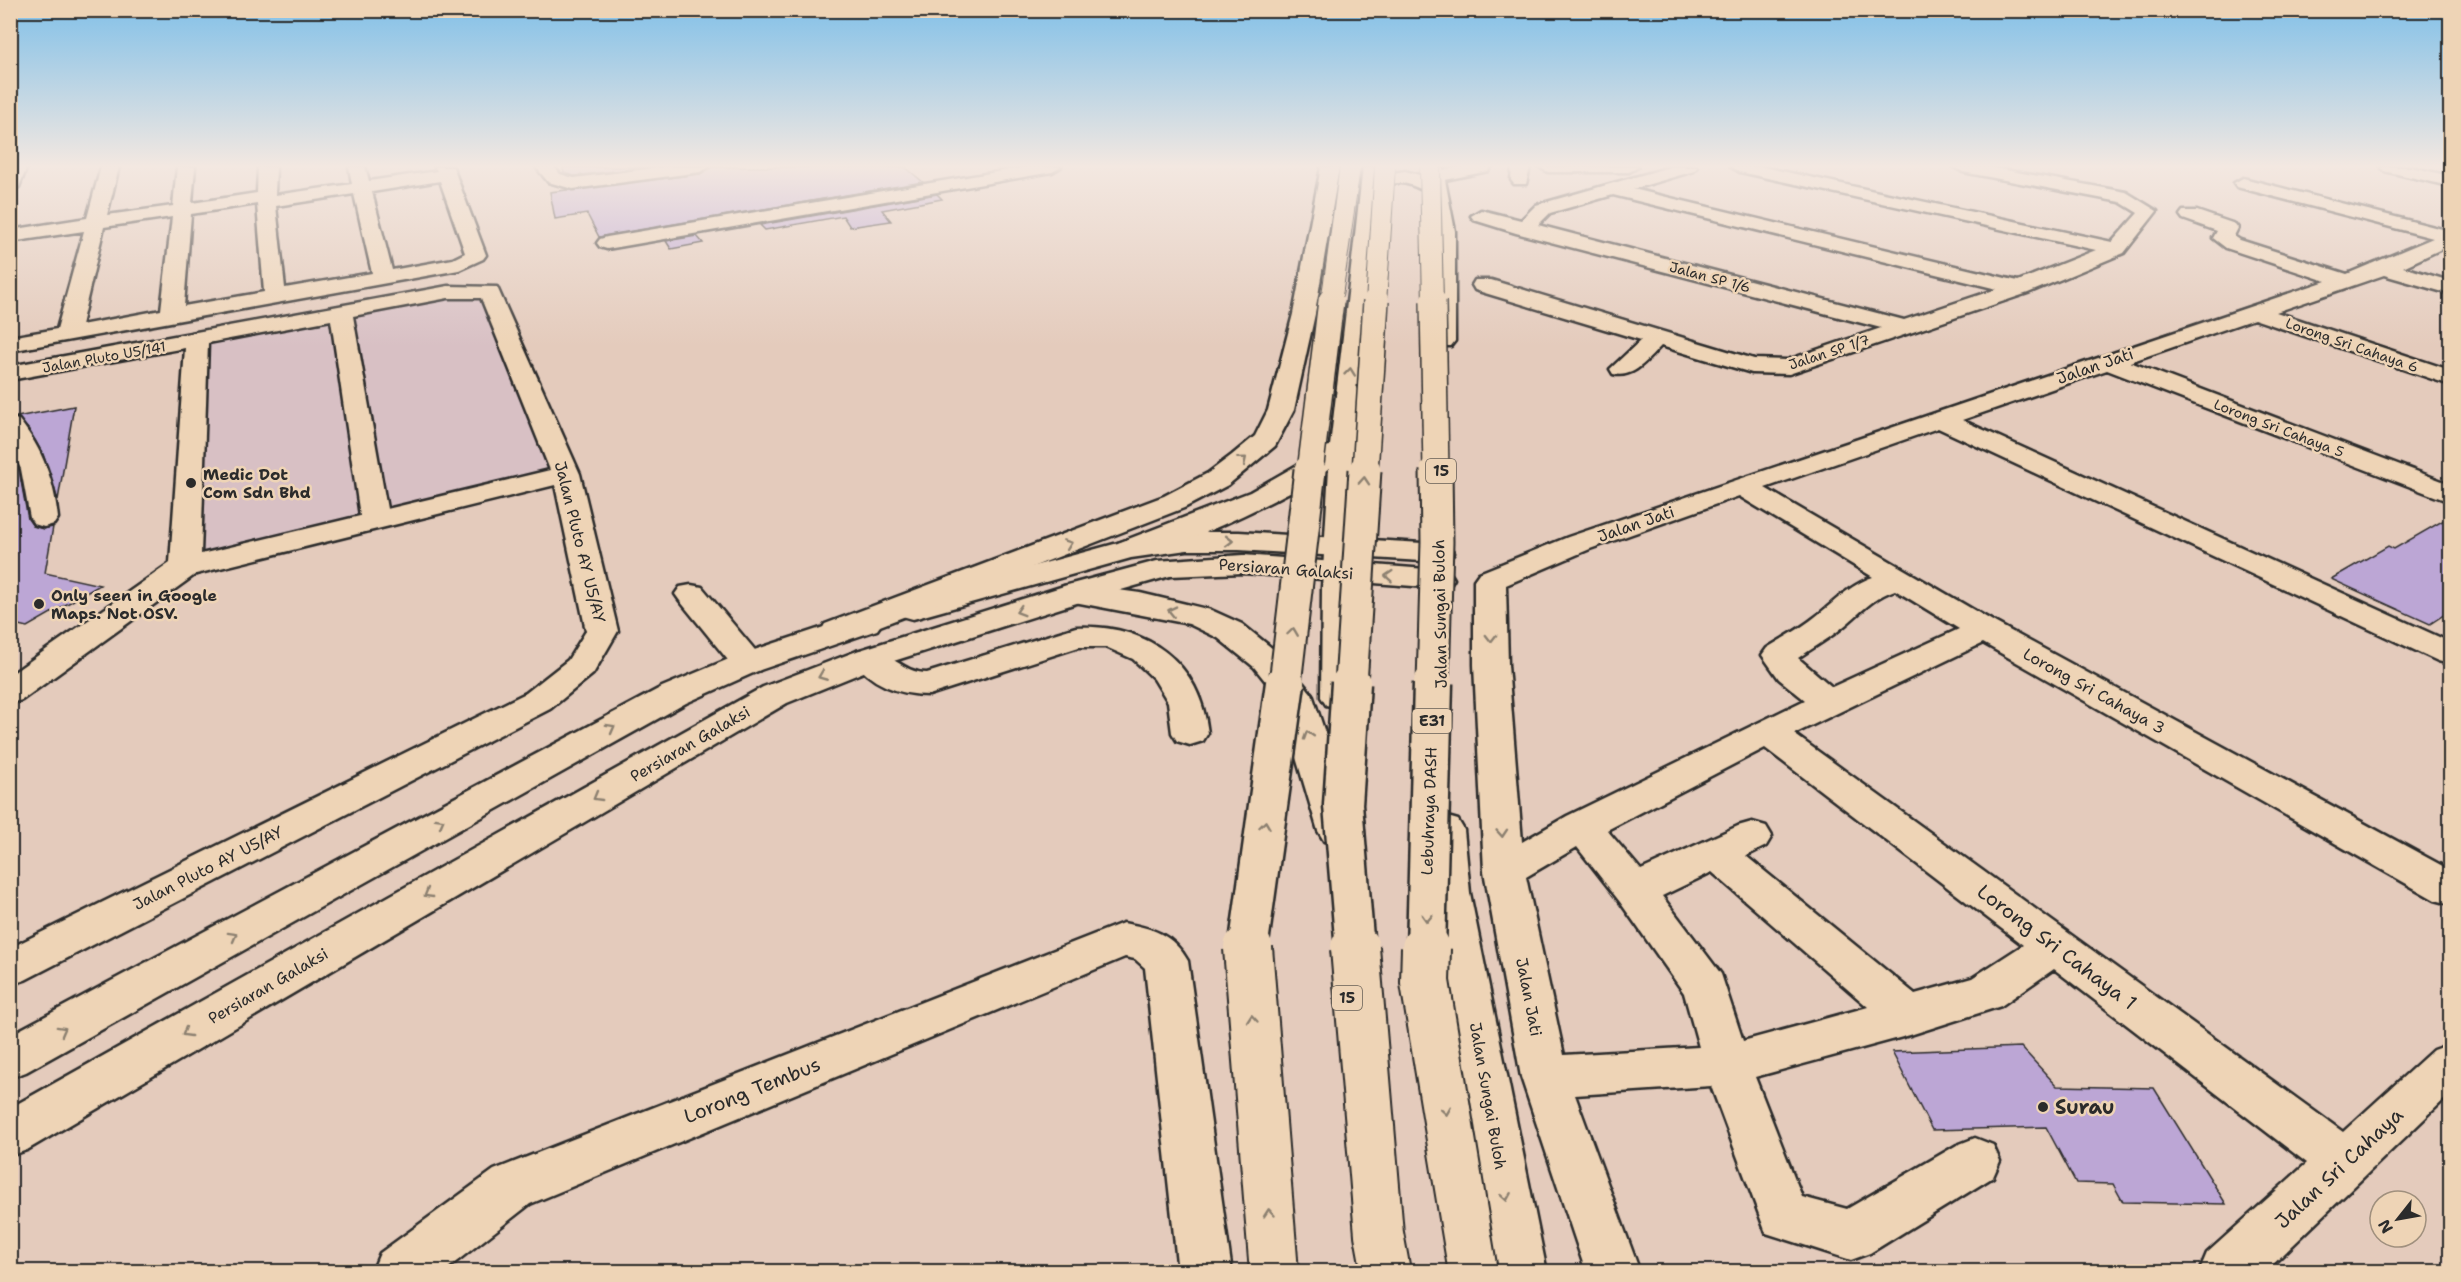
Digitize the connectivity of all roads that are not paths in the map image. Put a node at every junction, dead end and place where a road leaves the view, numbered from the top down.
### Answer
1 (71, 227) edge
2 (96, 227) edge
3 (182, 227) edge
4 (270, 227) edge
5 (371, 227) edge
6 (466, 227) edge
7 (704, 227) edge
8 (1319, 227) edge
9 (1356, 227) edge
10 (1364, 227) edge
11 (1367, 227) edge
12 (1435, 227) edge
13 (1444, 227) edge
14 (1516, 227) edge
15 (1525, 227) edge
16 (1768, 227) edge
17 (2015, 227) edge
18 (2136, 227) edge
19 (2225, 227) edge
20 (2395, 227) edge
21 (1523, 229) junction
22 (10, 236) edge
23 (2447, 242) edge
24 (607, 243) dead end
25 (2117, 249) junction
26 (2384, 268) junction
27 (383, 277) junction
28 (2346, 280) junction
29 (1483, 285) dead end
30 (2020, 288) junction
31 (2451, 288) edge
32 (276, 296) junction
33 (342, 312) junction
34 (2254, 312) junction
35 (172, 315) junction
36 (1904, 327) junction
37 (67, 333) junction
38 (1658, 338) junction
39 (197, 340) junction
40 (10, 344) edge
41 (2108, 362) junction
42 (1622, 369) dead end
43 (10, 373) edge
44 (2451, 378) edge
45 (1940, 419) junction
46 (10, 426) edge
47 (1344, 430) junction
48 (566, 474) junction
49 (22, 475) edge
50 (1742, 486) junction
51 (2451, 494) edge
52 (44, 518) dead end
53 (375, 521) junction
54 (1129, 549) junction
55 (1339, 559) junction
56 (1439, 566) junction
57 (184, 567) junction
58 (1896, 579) junction
59 (1075, 593) junction
60 (691, 594) dead end
61 (1984, 630) junction
62 (837, 632) junction
63 (2451, 654) edge
64 (869, 658) junction
65 (748, 663) junction
66 (10, 692) edge
67 (776, 695) junction
68 (1830, 703) junction
69 (1768, 732) junction
70 (1190, 733) dead end
71 (1581, 826) junction
72 (1338, 831) junction
73 (1504, 872) junction
74 (2451, 889) edge
75 (1635, 891) junction
76 (2056, 945) junction
77 (10, 968) edge
78 (1910, 1016) junction
79 (10, 1058) edge
80 (2451, 1064) edge
81 (1726, 1065) junction
82 (1545, 1077) junction
83 (10, 1134) edge
84 (1975, 1161) dead end
85 (2346, 1163) junction
86 (399, 1272) edge
87 (1205, 1272) edge
88 (1274, 1272) edge
89 (1361, 1272) edge
90 (1386, 1272) edge
91 (1473, 1272) edge
92 (1520, 1272) edge
93 (1613, 1272) edge
94 (2226, 1272) edge

1 - 22 main road
2 - 37 main road
3 - 35 main road
4 - 32 main road
5 - 27 main road
6 - 27 main road
7 - 24 main road
62 -> 8 main road
88 -> 9 main road, bridge
47 -> 10 main road, 15
90 -> 11 main road, bridge
12 -> 91 main road, Lebuhraya DASH / E31, bridge
13 - 56 main road, Jalan Sungai Buloh / 15
14 - 21 main road, Jalan SP 1/6
15 - 21 main road
16 - 30 main road
17 - 25 main road
18 - 25 main road, Jalan SP 1/7
19 - 28 main road
20 - 23 main road
21 - 36 main road, Jalan SP 1/6
23 - 26 main road, Jalan Jati
25 - 30 main road, Jalan SP 1/7
26 - 28 main road, Jalan Jati
26 - 31 main road
27 - 32 main road
28 - 34 main road, Jalan Jati
29 - 38 main road, Jalan SP 1/7
30 - 36 main road, Jalan SP 1/7
32 - 35 main road
33 - 39 main road, Jalan Pluto AY U5/AY
33 - 48 main road, Jalan Pluto AY U5/AY
33 - 53 main road
34 - 41 main road, Jalan Jati
34 - 44 main road, Lorong Sri Cahaya 6
35 - 37 main road
36 - 38 main road, Jalan SP 1/7
37 - 40 main road
38 - 42 main road
39 - 43 main road, Jalan Pluto U5/141
39 - 57 main road
41 - 45 main road, Jalan Jati
41 - 51 main road, Lorong Sri Cahaya 5
45 - 50 main road, Jalan Jati
45 - 63 main road
46 - 49 main road
47 - 54 main road
47 - 55 main road, 15
48 - 53 main road
48 - 77 main road, Jalan Pluto AY U5/AY
49 - 52 main road
50 - 58 main road, Lorong Sri Cahaya 3
50 -> 73 main road, Jalan Jati
53 - 57 main road
54 -> 55 main road, Persiaran Galaksi
54 - 62 main road, Persiaran Galaksi
55 - 56 main road, Persiaran Galaksi
55 - 59 main road, Persiaran Galaksi
55 - 72 main road, 15
56 -> 92 main road, Jalan Sungai Buloh / 15
57 - 66 main road
58 - 61 main road, Lorong Sri Cahaya 3
58 - 68 main road
59 -> 64 main road, Persiaran Galaksi
72 -> 59 main road
60 - 65 main road
61 - 68 main road
61 - 74 main road, Lorong Sri Cahaya 3
62 - 65 main road, Persiaran Galaksi
64 -> 67 main road, Persiaran Galaksi
64 - 70 main road
65 - 67 main road
79 -> 65 main road, Persiaran Galaksi
67 -> 83 main road, Persiaran Galaksi
68 - 69 main road
69 - 71 main road
69 - 76 main road, Lorong Sri Cahaya 1
71 - 73 main road
71 - 75 main road
72 - 89 main road, 15
73 - 82 main road, Jalan Jati
75 - 78 main road
75 - 81 main road
76 - 78 main road
76 - 85 main road, Lorong Sri Cahaya 1
78 - 81 main road
80 - 85 main road, Jalan Sri Cahaya
81 - 82 main road
81 - 84 main road
82 - 93 main road, Jalan Jati
85 - 94 main road, Jalan Sri Cahaya
86 - 87 main road, Lorong Tembus

